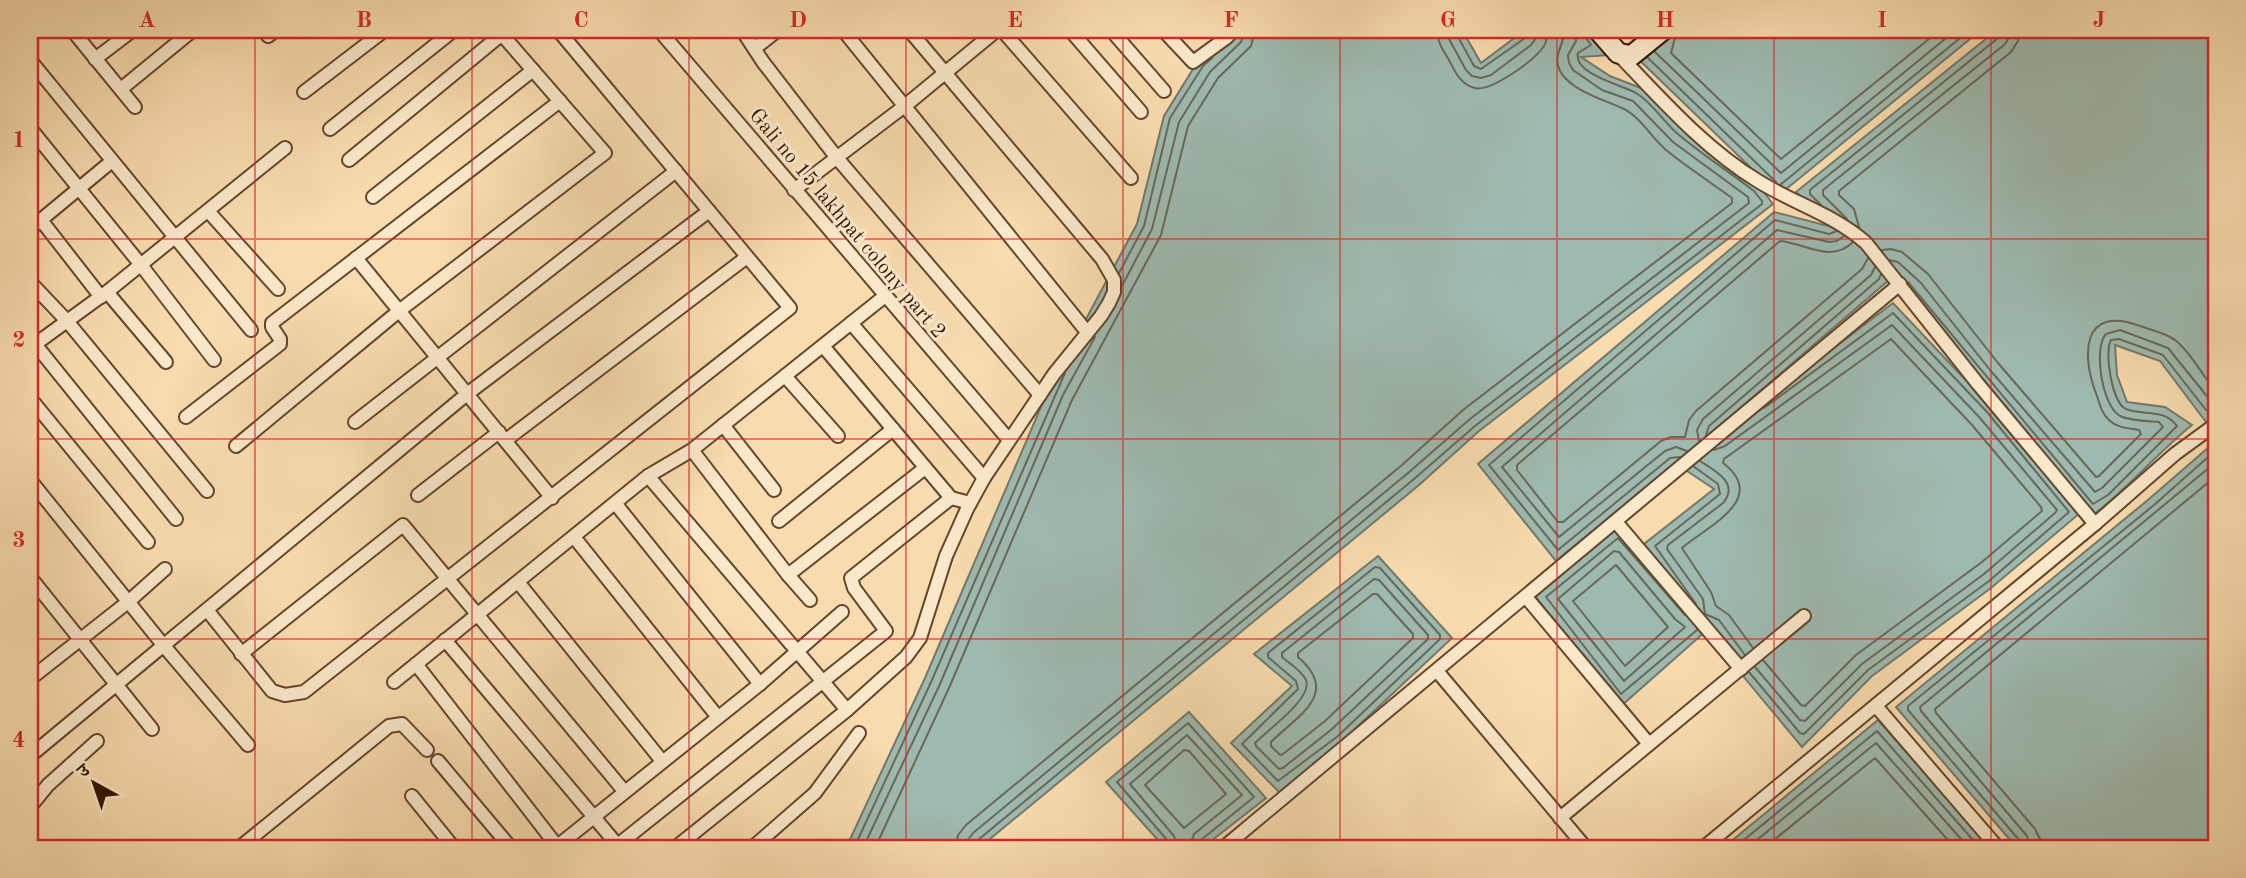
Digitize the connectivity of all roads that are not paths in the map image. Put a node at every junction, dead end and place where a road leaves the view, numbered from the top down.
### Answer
1 (72, 30) edge
2 (133, 30) edge
3 (193, 30) edge
4 (385, 30) edge
5 (454, 30) edge
6 (558, 30) edge
7 (659, 30) edge
8 (742, 30) edge
9 (778, 30) edge
10 (842, 30) edge
11 (909, 30) edge
12 (1000, 30) edge
13 (1070, 30) edge
14 (1111, 30) edge
15 (1163, 30) edge
16 (1598, 30) edge
17 (1663, 30) edge
18 (500, 32) edge
19 (1226, 33) edge
20 (755, 48) junction
21 (1618, 53) junction
22 (94, 59) junction
23 (30, 60) edge
24 (533, 70) junction
25 (946, 73) junction
26 (121, 89) junction
27 (1164, 91) dead end
28 (304, 92) dead end
29 (560, 101) junction
30 (906, 105) junction
31 (135, 107) dead end
32 (1141, 112) dead end
33 (30, 128) edge
34 (330, 129) dead end
35 (285, 148) dead end
36 (837, 158) junction
37 (349, 160) dead end
38 (112, 161) junction
39 (676, 171) junction
40 (1131, 178) dead end
41 (79, 189) junction
42 (794, 190) junction
43 (373, 197) dead end
44 (208, 211) junction
45 (709, 211) junction
46 (41, 220) junction
47 (30, 229) edge
48 (176, 238) junction
49 (747, 257) junction
50 (356, 258) junction
51 (141, 265) junction
52 (30, 282) edge
53 (1900, 284) junction
54 (278, 289) dead end
55 (104, 294) junction
56 (885, 296) junction
57 (399, 311) junction
58 (67, 321) junction
59 (851, 323) junction
60 (251, 330) dead end
61 (1087, 332) junction
62 (32, 346) edge
63 (823, 346) junction
64 (437, 356) junction
65 (214, 360) dead end
66 (166, 362) dead end
67 (785, 376) junction
68 (467, 394) junction
69 (1040, 395) junction
70 (30, 398) edge
71 (186, 417) dead end
72 (355, 422) dead end
73 (2216, 424) edge
74 (723, 425) junction
75 (893, 429) junction
76 (502, 436) junction
77 (838, 436) dead end
78 (1009, 440) junction
79 (236, 446) dead end
80 (692, 450) junction
81 (925, 468) junction
82 (648, 476) junction
83 (984, 478) junction
84 (30, 480) edge
85 (774, 490) dead end
86 (207, 491) dead end
87 (418, 495) dead end
88 (552, 498) junction
89 (951, 498) junction
90 (615, 503) junction
91 (970, 503) junction
92 (176, 519) dead end
93 (779, 521) dead end
94 (1616, 523) junction
95 (2095, 524) junction
96 (573, 537) junction
97 (148, 542) dead end
98 (165, 569) dead end
99 (788, 575) junction
100 (30, 577) edge
101 (448, 580) junction
102 (518, 582) junction
103 (1526, 597) junction
104 (810, 600) dead end
105 (128, 602) junction
106 (207, 610) junction
107 (842, 612) dead end
108 (477, 614) junction
109 (1804, 616) dead end
110 (81, 640) junction
111 (444, 640) junction
112 (164, 646) junction
113 (797, 650) junction
114 (241, 654) junction
115 (416, 664) junction
116 (1741, 669) junction
117 (1437, 671) junction
118 (30, 679) edge
119 (822, 681) junction
120 (394, 682) dead end
121 (118, 684) junction
122 (760, 684) junction
123 (1876, 706) junction
124 (847, 710) junction
125 (717, 716) junction
126 (152, 729) dead end
127 (859, 733) dead end
128 (97, 741) dead end
129 (1649, 744) junction
130 (247, 745) dead end
131 (427, 750) dead end
132 (30, 756) edge
133 (438, 761) dead end
134 (662, 761) junction
135 (624, 791) junction
136 (412, 796) dead end
137 (30, 807) edge
138 (593, 816) junction
139 (1560, 818) junction
140 (556, 847) edge
141 (617, 847) edge
142 (239, 848) edge
143 (454, 848) edge
144 (511, 848) edge
145 (675, 848) edge
146 (752, 848) edge
147 (1223, 848) edge
148 (1586, 848) edge
149 (1703, 848) edge
150 (1998, 848) edge

1 - 22 street
2 - 22 street
3 - 26 street
4 - 28 street
5 - 34 street
6 - 39 street
7 - 42 street, Gali no 15 lakhpat colony part 2
8 - 20 street
9 - 20 street
10 - 30 street
11 - 25 street
12 - 25 street
12 - 40 street
13 - 32 street
14 - 27 street
15 - 19 street
16 - 21 street
17 - 21 street
18 - 24 street
18 - 37 street
20 - 36 street
21 - 53 street
22 - 26 street
23 - 38 street
24 - 29 street
24 - 43 street
25 - 30 street
25 - 61 street
26 - 31 street
29 - 50 street
29 - 57 street
30 - 36 street
30 - 61 street
33 - 41 street
35 - 44 street
36 - 42 street
36 - 69 street
38 - 41 street
38 - 48 street
39 - 45 street
39 - 64 street
41 - 46 street
41 - 51 street
42 - 56 street, Gali no 15 lakhpat colony part 2
44 - 48 street
44 - 54 street
45 - 49 street
45 - 68 street
46 - 47 street
46 - 55 street
48 - 51 street
48 - 60 street
49 - 76 street
49 - 88 street
50 - 57 street
50 - 71 street
51 - 55 street
51 - 65 street
52 - 58 street
53 - 94 street
53 - 95 street
55 - 58 street
55 - 66 street
56 - 59 street
56 - 78 street, Gali no 15 lakhpat colony part 2
57 - 64 street
57 - 79 street
58 - 62 street
58 - 86 street
59 - 63 street
59 - 83 street
61 - 69 street
62 - 92 street
63 - 67 street
63 - 75 street
64 - 68 street
64 - 72 street
67 - 74 street
67 - 77 street
68 - 76 street
68 - 106 street
69 - 78 street
70 - 97 street
73 - 95 street
74 - 80 street
74 - 85 street
75 - 81 street
75 - 93 street
76 - 87 street
76 - 88 street
78 - 83 street
80 - 82 street
80 - 99 street
81 - 89 street
81 - 99 street
82 - 90 street
82 - 113 street
83 - 91 street
84 - 105 street
88 - 101 street
89 - 91 street
89 - 119 street
90 - 96 street
90 - 122 street
91 - 124 street
94 - 103 street
94 - 116 street
95 - 123 street
96 - 102 street
96 - 125 street
98 - 105 street
99 - 104 street
100 - 110 street
101 - 108 street
101 - 114 street
101 - 114 street
102 - 108 street
102 - 134 street
103 - 117 street
103 - 129 street
105 - 110 street
105 - 112 street
106 - 112 street
106 - 114 street
107 - 113 street
108 - 111 street
108 - 135 street
109 - 116 street
110 - 118 street
110 - 121 street
111 - 115 street
111 - 138 street
112 - 121 street
112 - 130 street
113 - 119 street
113 - 122 street
115 - 120 street
115 - 140 street
116 - 129 street
117 - 139 street
117 - 147 street
119 - 124 street
119 - 141 street
121 - 126 street
121 - 132 street
122 - 125 street
123 - 149 street
123 - 150 street
124 - 145 street
125 - 134 street
127 - 146 street
128 - 137 street
129 - 139 street
131 - 142 street
133 - 144 street
134 - 135 street
135 - 138 street
136 - 143 street
138 - 140 street
138 - 141 street
139 - 148 street

